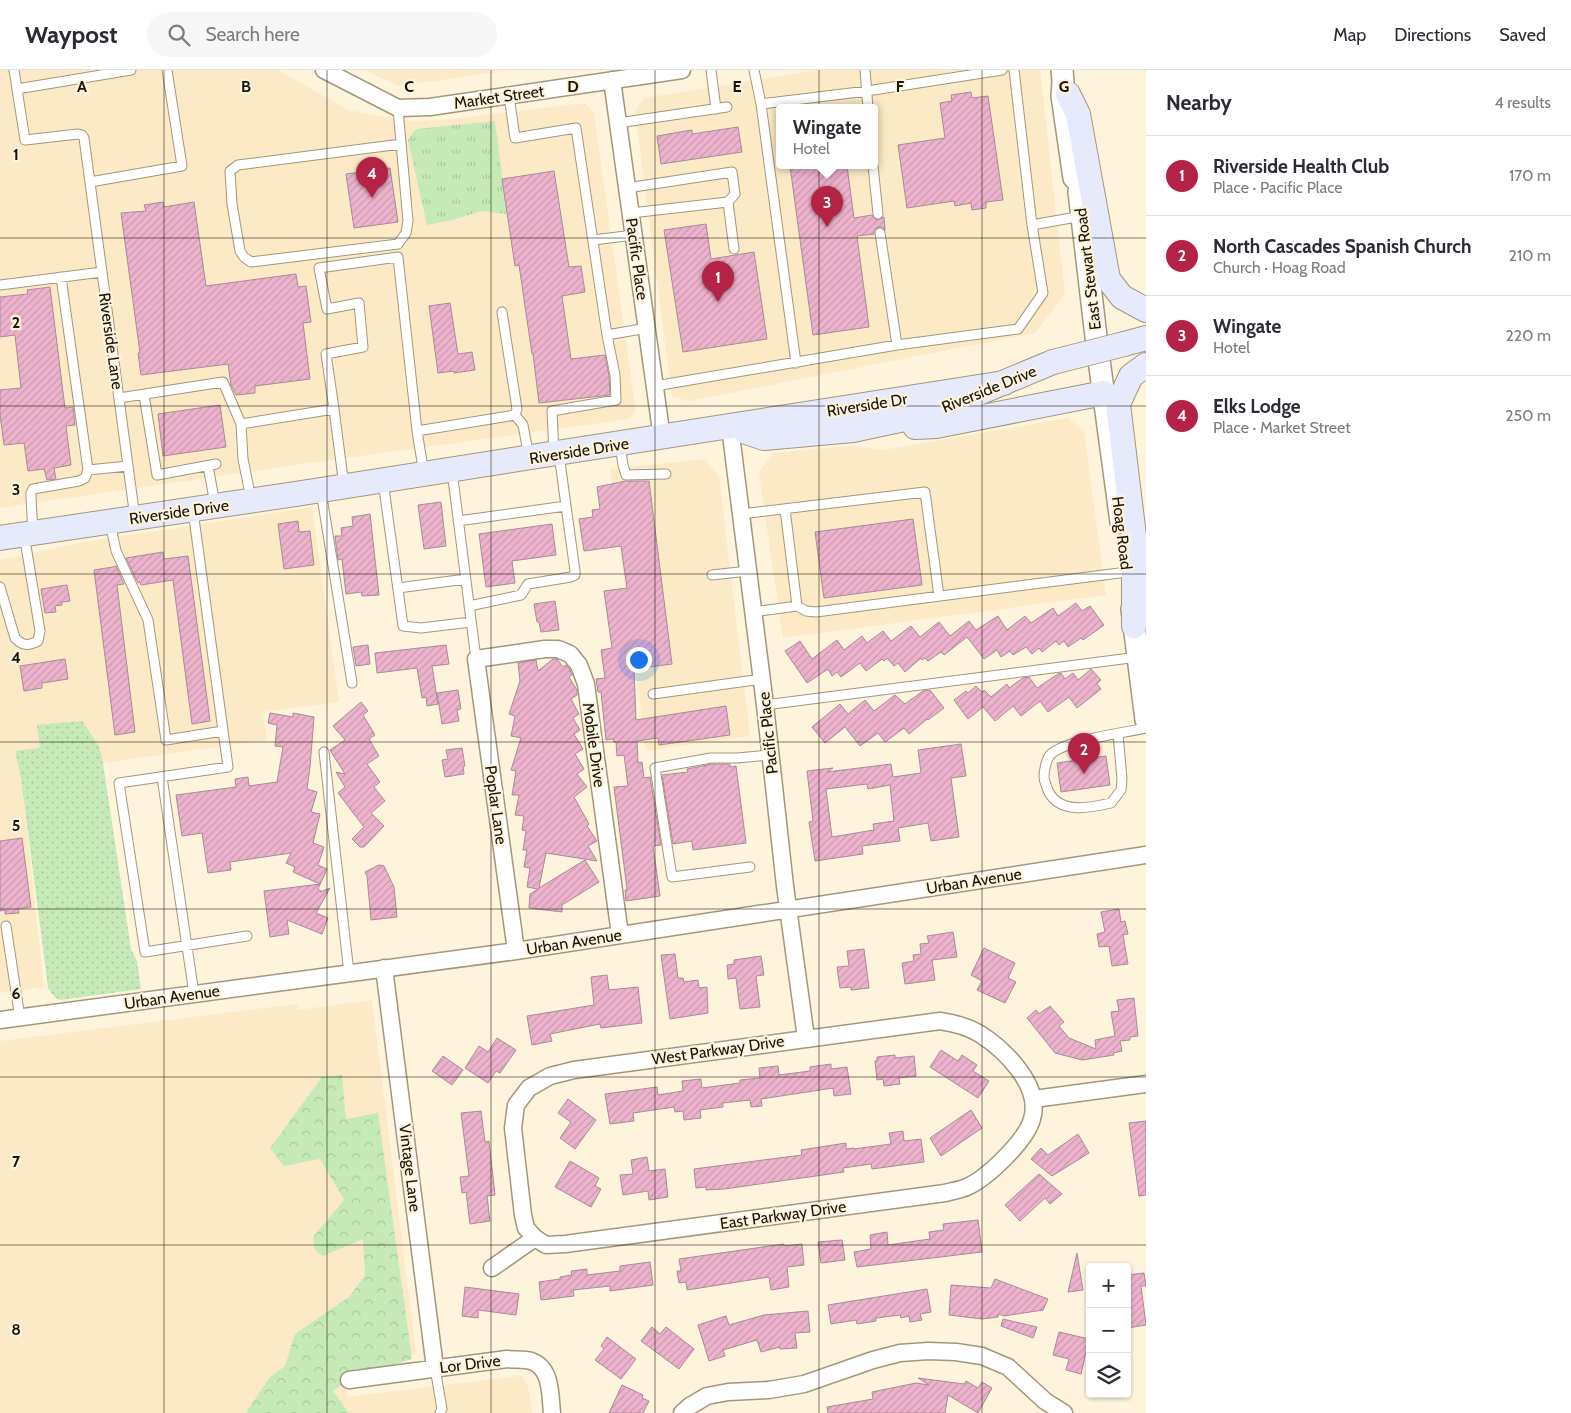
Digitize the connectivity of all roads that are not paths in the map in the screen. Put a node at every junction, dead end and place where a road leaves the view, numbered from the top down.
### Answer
1 (14, 70) edge
2 (131, 70) edge
3 (167, 70) edge
4 (324, 70) edge
5 (682, 70) edge
6 (712, 70) edge
7 (754, 70) edge
8 (865, 70) edge
9 (1002, 70) edge
10 (1014, 70) edge
11 (612, 80) junction
12 (1064, 82) edge
13 (17, 89) junction
14 (867, 91) junction
15 (509, 96) junction
16 (761, 104) junction
17 (868, 104) edge
18 (727, 107) dead end
19 (398, 108) junction
20 (716, 109) junction
21 (618, 122) junction
22 (401, 144) junction
23 (873, 169) edge
24 (90, 182) junction
25 (627, 188) junction
26 (728, 202) junction
27 (631, 213) junction
28 (878, 214) dead end
29 (1082, 216) junction
30 (1032, 225) junction
31 (880, 233) dead end
32 (634, 235) junction
33 (593, 240) junction
34 (734, 249) dead end
35 (102, 272) junction
36 (61, 277) junction
37 (0, 285) edge
38 (1146, 310) edge
39 (502, 312) dead end
40 (647, 328) junction
41 (607, 335) junction
42 (1135, 341) edge
43 (897, 345) junction
44 (1097, 345) joint
45 (796, 363) junction
46 (1146, 365) edge
47 (1004, 384) junction
48 (655, 386) junction
49 (1104, 394) junction
50 (144, 395) junction
51 (119, 398) junction
52 (334, 410) junction
53 (515, 415) junction
54 (241, 424) junction
55 (730, 427) junction
56 (853, 430) junction
57 (417, 431) junction
58 (662, 438) junction
59 (620, 445) junction
60 (557, 455) junction
61 (529, 459) junction
62 (128, 466) junction
63 (88, 470) junction
64 (452, 471) junction
65 (666, 474) dead end
66 (424, 475) junction
67 (383, 481) junction
68 (344, 487) junction
69 (321, 491) junction
70 (251, 501) junction
71 (566, 506) junction
72 (204, 509) junction
73 (785, 509) junction
74 (741, 514) junction
75 (135, 518) junction
76 (110, 522) junction
77 (458, 522) junction
78 (28, 533) junction
79 (0, 538) edge
80 (748, 571) junction
81 (1127, 572) junction
82 (712, 575) dead end
83 (466, 579) junction
84 (0, 587) edge
85 (398, 588) junction
86 (940, 596) junction
87 (469, 606) junction
88 (797, 606) junction
89 (753, 612) junction
90 (471, 622) junction
91 (1134, 626) junction
92 (1138, 657) junction
93 (476, 660) junction
94 (762, 679) junction
95 (352, 683) dead end
96 (653, 694) dead end
97 (765, 706) junction
98 (1146, 720) edge
99 (1146, 728) edge
100 (223, 731) junction
101 (1118, 734) junction
102 (324, 752) dead end
103 (770, 755) junction
104 (162, 777) junction
105 (1146, 855) edge
106 (750, 867) dead end
107 (788, 909) junction
108 (6, 926) dead end
109 (620, 935) junction
110 (246, 936) dead end
111 (187, 945) junction
112 (516, 951) junction
113 (384, 968) junction
114 (349, 973) junction
115 (194, 994) junction
116 (20, 1018) junction
117 (0, 1020) edge
118 (806, 1038) junction
119 (1146, 1084) edge
120 (1034, 1099) junction
121 (535, 1238) junction
122 (492, 1268) dead end
123 (435, 1368) junction
124 (349, 1380) dead end
125 (442, 1412) edge
126 (552, 1413) edge
127 (682, 1413) edge
128 (1064, 1413) edge

1 - 13 lane
2 - 13 lane
3 - 24 lane
4 - 19 street, Market Street
5 - 11 street, Market Street
6 - 20 lane
7 - 16 lane
8 - 14 lane
9 - 14 lane
10 - 30 lane
11 - 15 street, Market Street
11 - 21 street, Pacific Place
12 - 29 street, East Stewart Road
12 - 38 main road
13 - 24 lane, Riverside Lane
14 - 16 lane
14 - 17 lane
15 - 19 street, Market Street
15 - 33 lane
16 - 45 lane
18 - 20 lane
19 - 22 lane
20 - 21 lane
21 - 25 street, Pacific Place
22 - 22 lane
23 - 28 lane
24 - 35 lane, Riverside Lane
25 - 26 lane
25 - 27 street, Pacific Place
26 - 27 lane
26 - 34 lane
27 - 32 street, Pacific Place
29 - 30 lane
29 - 44 street, East Stewart Road
30 - 43 lane
31 - 43 lane
32 - 33 lane
32 - 40 street, Pacific Place
33 - 41 lane
35 - 36 lane
35 - 51 lane, Riverside Lane
36 - 37 lane
36 - 63 lane
39 - 53 lane
40 - 41 lane
40 - 48 street, Pacific Place
41 - 60 lane
42 - 47 main road, Riverside Drive, bridge
43 - 45 lane
44 - 49 street, Hoag Road
45 - 48 lane
46 - 91 main road
47 - 55 main road, Riverside Dr
47 - 56 main road, Riverside Drive
48 - 58 street, Pacific Place
49 - 56 main road
49 - 81 street, Hoag Road
50 - 51 lane
50 - 54 lane
50 - 72 lane
51 - 62 lane, Riverside Lane
52 - 54 lane
52 - 57 lane
52 - 68 lane
53 - 57 lane
53 - 61 lane
54 - 70 lane
55 - 56 main road, Riverside Drive
55 - 58 main road, Riverside Drive
55 - 74 street, Pacific Place
57 - 66 lane
58 - 59 main road, Riverside Drive
59 - 60 main road, Riverside Drive
59 - 65 lane
60 - 61 main road, Riverside Drive
60 - 71 lane
61 - 64 main road, Riverside Drive
62 - 63 lane
62 - 75 lane, Riverside Lane
63 - 78 lane
64 - 66 main road, Riverside Drive
64 - 77 lane
66 - 67 main road, Riverside Drive
67 - 68 main road, Riverside Drive
67 - 85 lane
68 - 69 main road, Riverside Drive
69 - 70 main road, Riverside Drive
69 - 95 lane
70 - 72 main road, Riverside Drive
71 - 77 lane
71 - 87 lane
72 - 75 main road, Riverside Drive
72 - 100 lane
73 - 74 lane
73 - 86 lane
73 - 88 lane
74 - 80 street, Pacific Place
75 - 76 main road, Riverside Drive
76 - 78 main road, Riverside Drive
76 - 100 lane
77 - 83 lane
78 - 79 main road, Riverside Drive
78 - 84 lane
80 - 82 lane
80 - 89 street, Pacific Place
81 - 86 lane
81 - 91 street, Hoag Road
83 - 85 lane
83 - 87 lane
85 - 90 lane
86 - 88 lane
87 - 90 lane
88 - 89 lane
89 - 94 street, Pacific Place
90 - 93 lane
91 - 92 street, Hoag Road
92 - 97 lane
92 - 98 street, Hoag Road
93 - 109 street, Mobile Drive
93 - 112 street, Poplar Lane
94 - 96 lane
94 - 97 street, Pacific Place
97 - 103 street, Pacific Place
99 - 101 lane
100 - 104 lane
101 - 101 lane
102 - 114 lane
103 - 106 lane
103 - 107 street, Pacific Place
104 - 111 lane
104 - 111 lane
105 - 107 street, Urban Avenue
107 - 109 street, Urban Avenue
107 - 118 street, Pacific Place
108 - 116 lane
109 - 112 street, Urban Avenue
110 - 111 lane
111 - 115 lane
112 - 113 street, Urban Avenue
113 - 114 street, Urban Avenue
113 - 123 street, Vintage Lane
114 - 115 street, Urban Avenue
115 - 116 street, Urban Avenue
116 - 117 street, Urban Avenue
118 - 120 street, West Parkway Drive
118 - 121 street, West Parkway Drive
119 - 120 street
120 - 121 street, East Parkway Drive
121 - 122 street
123 - 124 street, Lor Drive
123 - 125 lane
123 - 126 street, Lor Drive
127 - 128 street

